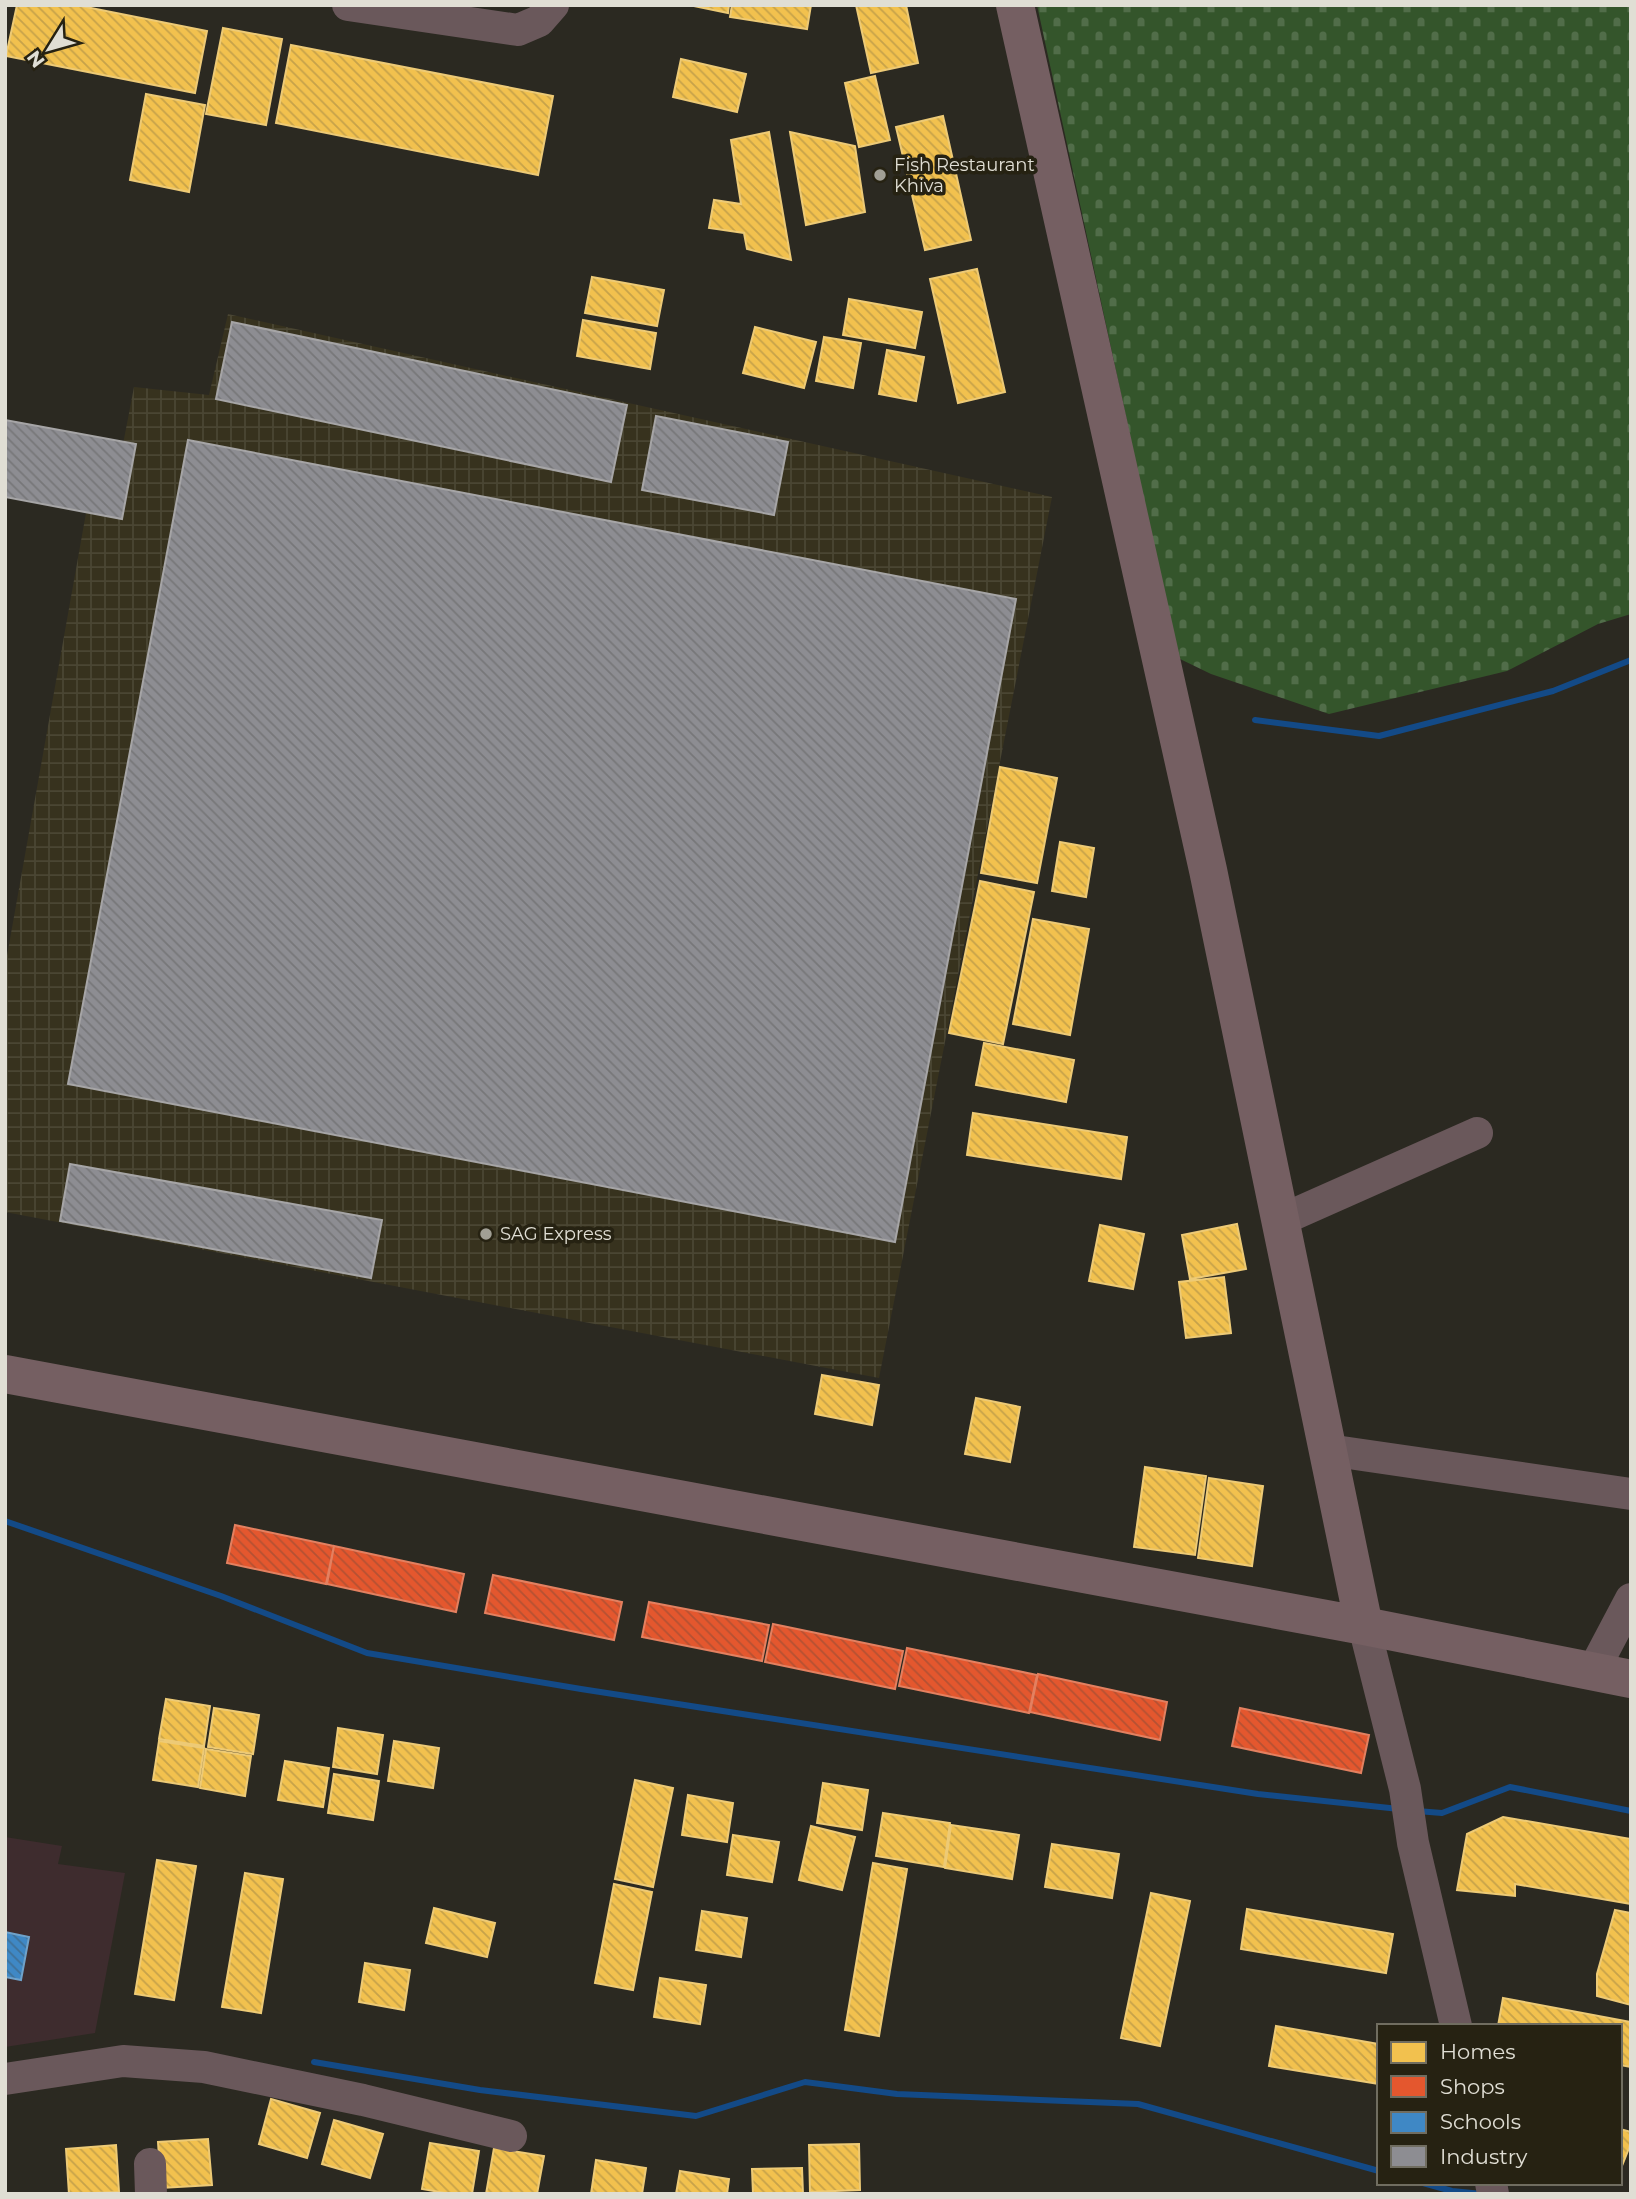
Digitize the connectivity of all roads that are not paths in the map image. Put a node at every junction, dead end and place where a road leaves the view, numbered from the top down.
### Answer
1 (348, 5) edge
2 (553, 5) edge
3 (1015, 5) edge
4 (1477, 1133) dead end
5 (1281, 1220) junction
6 (5, 1374) edge
7 (1328, 1450) junction
8 (1631, 1494) edge
9 (1631, 1599) edge
10 (1364, 1626) junction
11 (1593, 1671) junction
12 (1631, 1679) edge
13 (1456, 2024) edge
14 (5, 2079) edge
15 (511, 2136) dead end

1 - 2 street
3 - 5 main road
4 - 5 street
5 - 7 main road
6 - 10 main road
7 - 8 street
7 - 10 main road
9 - 11 street
10 - 11 main road
10 - 13 street
11 - 12 main road
14 - 15 street

